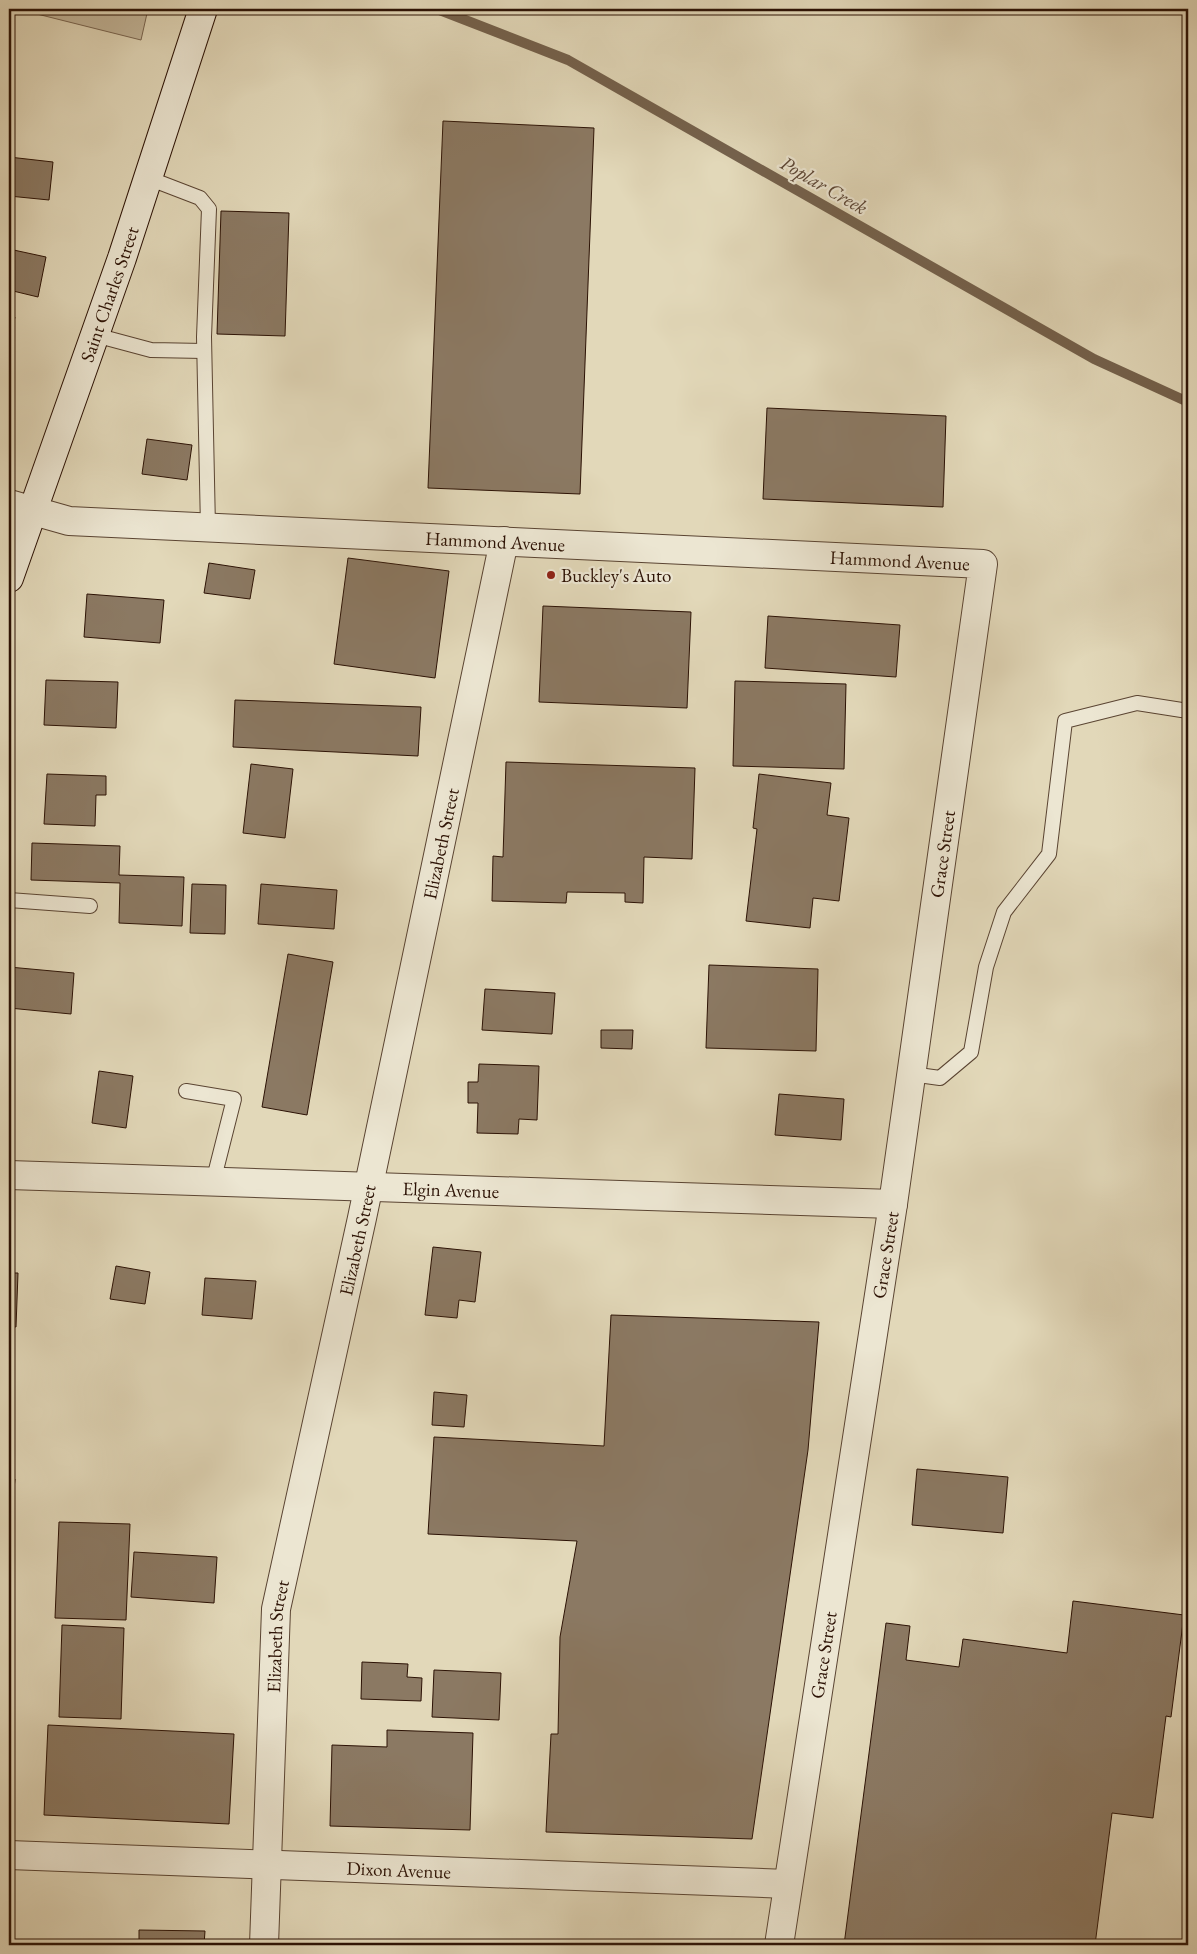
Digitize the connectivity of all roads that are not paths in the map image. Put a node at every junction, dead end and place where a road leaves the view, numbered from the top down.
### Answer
1 (203, 9) edge
2 (148, 178) junction
3 (94, 335) junction
4 (204, 351) junction
5 (20, 507) edge
6 (208, 528) junction
7 (504, 541) junction
8 (983, 564) joint
9 (9, 578) edge
10 (1188, 711) edge
11 (9, 900) edge
12 (90, 906) dead end
13 (911, 1074) junction
14 (186, 1091) dead end
15 (9, 1174) edge
16 (213, 1182) junction
17 (368, 1188) junction
18 (893, 1204) junction
19 (9, 1855) edge
20 (265, 1865) junction
21 (788, 1884) junction
22 (264, 1945) edge
23 (779, 1945) edge

1 - 2 street, Saint Charles Street
2 - 3 street, Saint Charles Street
2 - 4 lane
3 - 4 lane
3 - 5 street, Saint Charles Street
4 - 6 lane
5 - 6 street, Hammond Avenue
5 - 9 street, Saint Charles Street
6 - 7 street, Hammond Avenue
7 - 8 street, Hammond Avenue
7 - 17 street, Elizabeth Street
8 - 13 street, Grace Street
10 - 13 lane
11 - 12 lane
13 - 18 street, Grace Street
14 - 16 lane
15 - 16 street, Elgin Avenue
16 - 17 street, Elgin Avenue
17 - 18 street, Elgin Avenue
17 - 20 street, Elizabeth Street
18 - 21 street, Grace Street
19 - 20 street, Dixon Avenue
20 - 21 street, Dixon Avenue
20 - 22 street, Elizabeth Street
21 - 23 street, Grace Street

